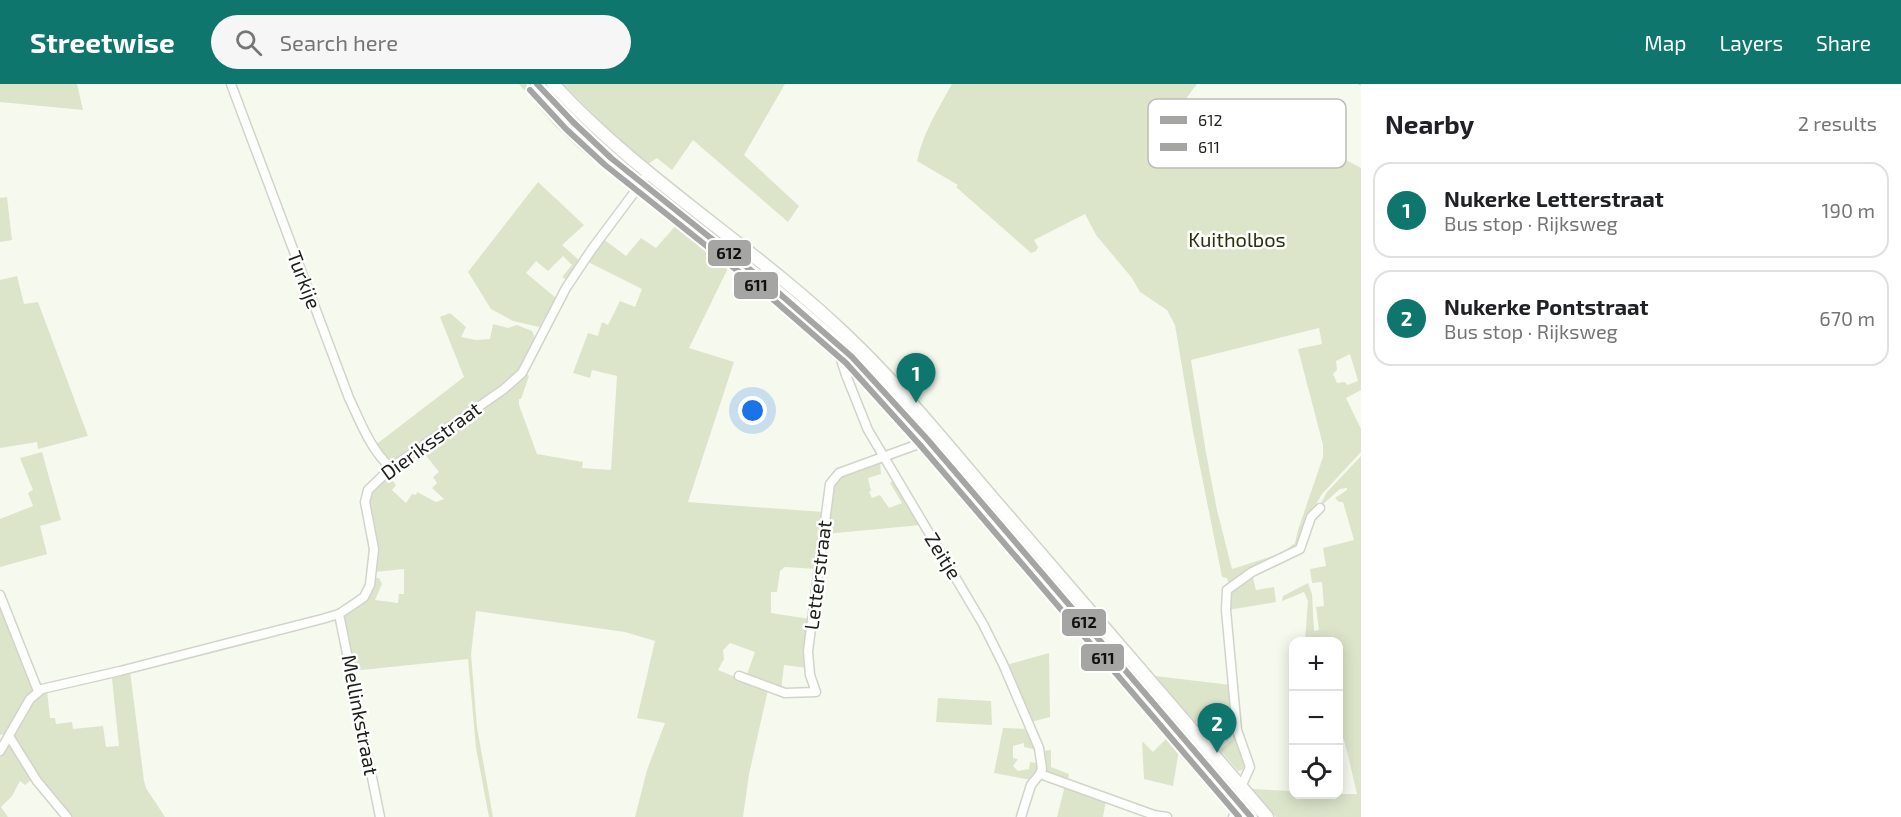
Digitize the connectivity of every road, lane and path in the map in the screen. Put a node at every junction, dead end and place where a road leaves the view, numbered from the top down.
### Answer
1 (231, 84) edge
2 (537, 84) edge
3 (553, 84) edge
4 (644, 178) junction
5 (835, 341) junction
6 (927, 441) junction
7 (884, 458) junction
8 (391, 468) junction
9 (1320, 508) dead end
10 (0, 595) edge
11 (339, 614) junction
12 (739, 676) dead end
13 (38, 691) junction
14 (9, 736) junction
15 (0, 751) edge
16 (1040, 774) junction
17 (1241, 787) junction
18 (1238, 802) junction
19 (67, 817) edge
20 (380, 817) edge
21 (1021, 817) edge
22 (1167, 817) edge
23 (1233, 817) edge
24 (1251, 817) edge
25 (1267, 817) edge

1 - 8 street, Turkije
2 - 4 highway
3 - 4 highway
4 - 5 highway
4 - 8 street, Dieriksstraat
4 - 17 highway
5 - 6 highway
5 - 7 street, Zeitje
6 - 7 street, Letterstraat
6 - 18 highway
7 - 12 street, Letterstraat
7 - 16 street, Zeitje
8 - 11 street, Dieriksstraat
9 - 17 street
10 - 13 street
11 - 13 street, Dieriksstraat
11 - 20 street, Mellinkstraat
13 - 14 street
14 - 15 street
14 - 19 street
16 - 21 street
16 - 22 street
17 - 18 street
17 - 25 highway
18 - 23 street
18 - 24 highway

